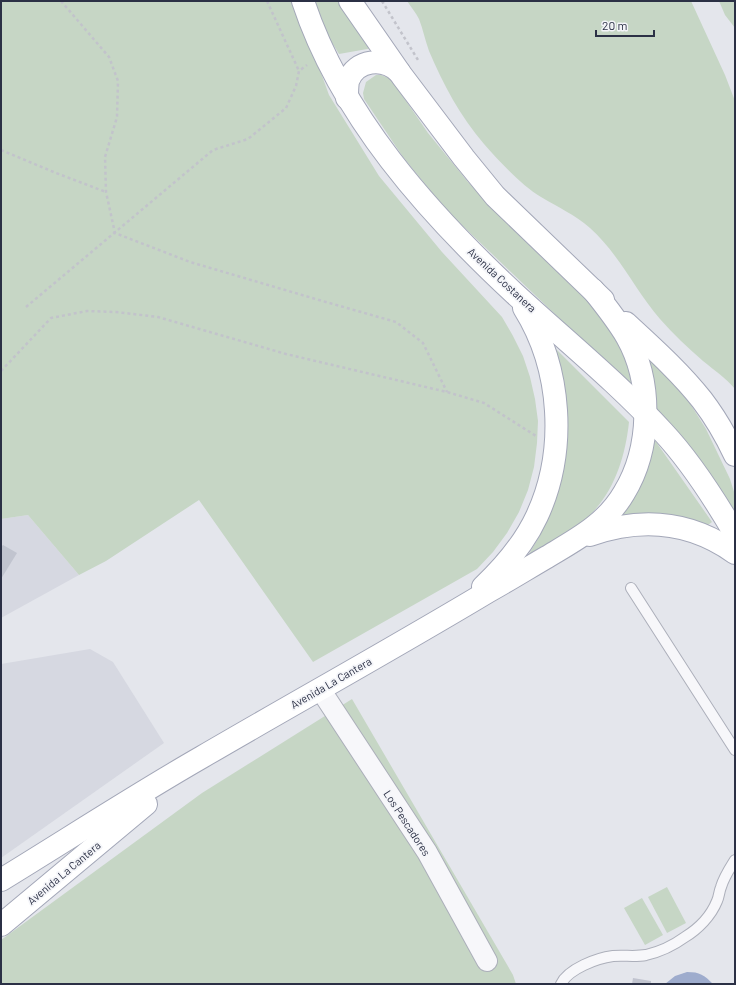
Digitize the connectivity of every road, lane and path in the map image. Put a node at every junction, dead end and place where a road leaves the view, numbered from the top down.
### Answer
1 (61, 1) edge
2 (267, 1) edge
3 (304, 1) edge
4 (350, 1) edge
5 (324, 52) junction
6 (299, 71) junction
7 (402, 76) junction
8 (347, 98) junction
9 (1, 150) edge
10 (106, 192) junction
11 (115, 233) junction
12 (593, 290) junction
13 (516, 295) junction
14 (26, 307) dead end
15 (1, 371) edge
16 (447, 392) junction
17 (646, 414) junction
18 (555, 448) junction
19 (735, 455) edge
20 (735, 534) edge
21 (577, 539) junction
22 (735, 553) edge
23 (631, 588) dead end
24 (461, 608) junction
25 (320, 689) junction
26 (735, 750) edge
27 (200, 758) junction
28 (735, 860) edge
29 (1, 880) edge
30 (1, 925) edge
31 (486, 961) dead end
32 (561, 984) edge

1 - 10 path
2 - 6 path
3 - 5 main road, Avenida Costanera
4 - 7 main road
5 - 6 path
5 - 8 main road, Avenida Costanera
6 - 11 path
7 - 8 main road
7 - 12 main road
8 - 13 main road, Avenida Costanera
9 - 10 path
10 - 11 path
11 - 14 path
11 - 16 path
12 - 17 main road, Avenida La Cantera
12 - 19 main road
13 - 17 main road, Avenida Costanera
13 - 18 main road, Avenida La Cantera
15 - 16 path
16 - 18 path
17 - 20 main road, Avenida Costanera
17 - 21 main road, Avenida La Cantera
18 - 24 main road, Avenida La Cantera
21 - 22 main road
21 - 24 main road, Avenida La Cantera
23 - 26 lane
24 - 25 main road, Avenida La Cantera
25 - 27 main road, Avenida La Cantera
25 - 31 street, Los Pescadores
27 - 29 main road, Avenida La Cantera
27 - 30 main road, Avenida La Cantera
28 - 32 lane

